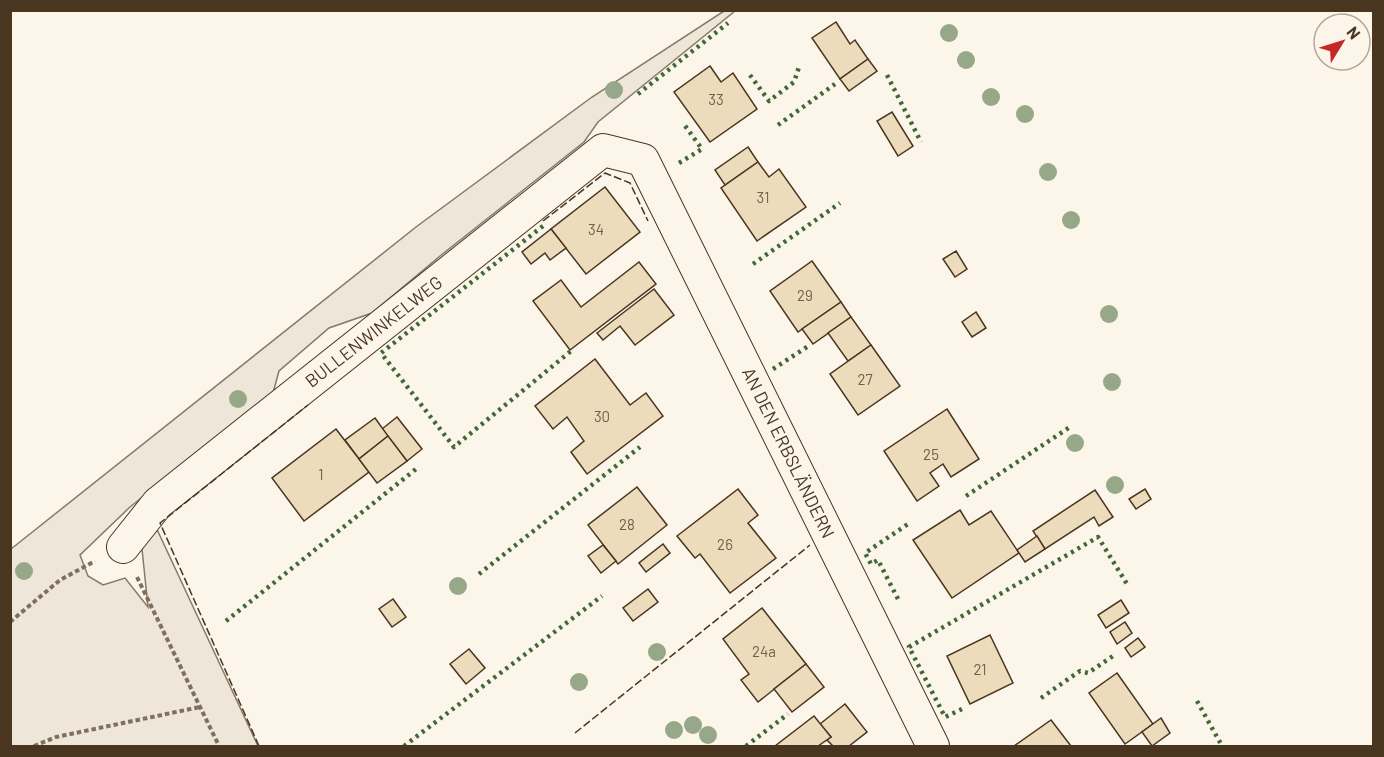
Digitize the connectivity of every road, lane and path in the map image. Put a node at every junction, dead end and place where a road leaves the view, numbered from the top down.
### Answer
1 (643, 160) joint
2 (123, 547) junction
3 (10, 622) edge
4 (200, 707) junction
5 (34, 747) edge
6 (219, 747) edge
7 (933, 747) edge

1 - 2 street, BULLENWINKELWEG
1 - 7 street, AN DEN ERBSLÄNDERN
2 - 3 path
2 - 4 path
4 - 5 path
4 - 6 path

